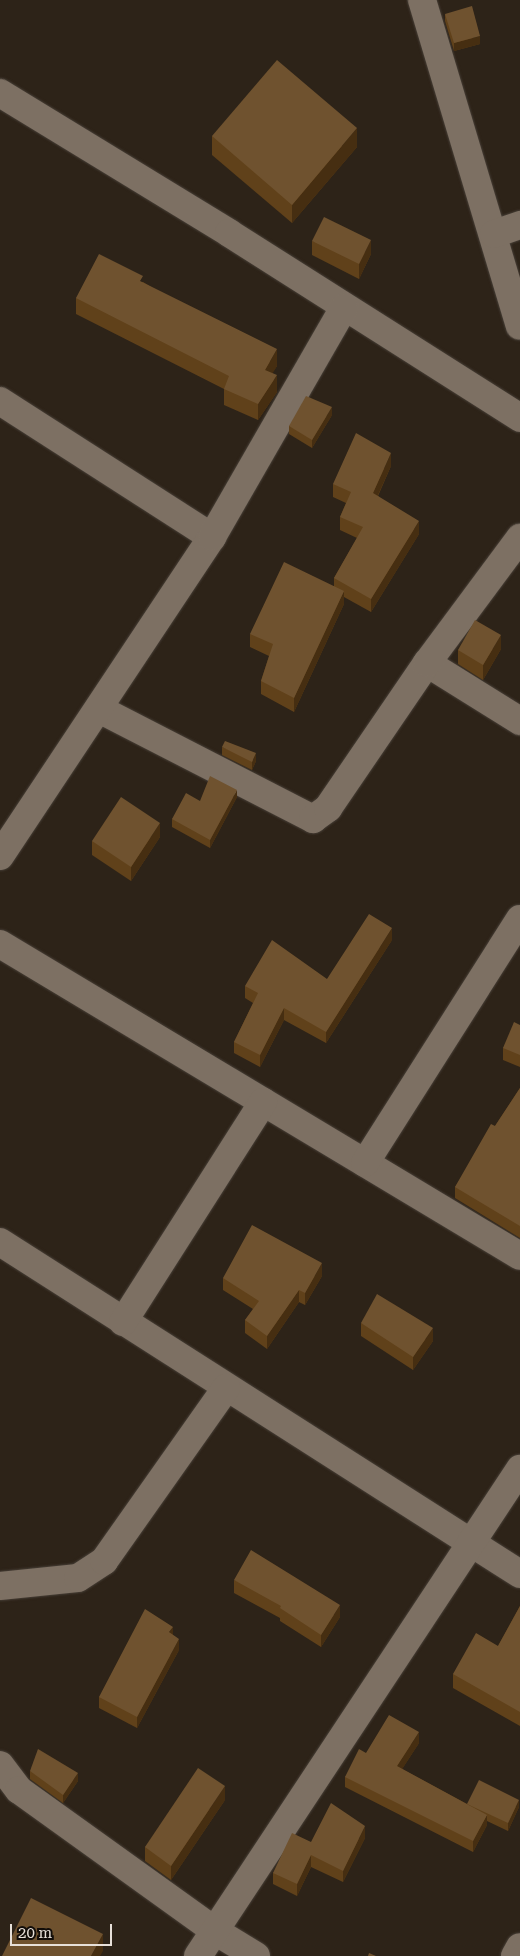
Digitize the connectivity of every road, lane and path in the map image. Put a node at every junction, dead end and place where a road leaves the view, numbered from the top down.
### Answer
1 (422, 0) edge
2 (0, 94) edge
3 (520, 225) edge
4 (494, 234) junction
5 (344, 307) junction
6 (520, 326) edge
7 (0, 401) edge
8 (520, 418) edge
9 (212, 537) junction
10 (520, 538) edge
11 (427, 663) junction
12 (99, 708) junction
13 (520, 721) edge
14 (0, 856) edge
15 (520, 919) edge
16 (0, 944) edge
17 (263, 1102) junction
18 (364, 1163) junction
19 (0, 1242) edge
20 (520, 1256) edge
21 (123, 1322) junction
22 (226, 1388) junction
23 (520, 1469) edge
24 (473, 1543) junction
25 (520, 1574) edge
26 (0, 1586) edge
27 (0, 1765) edge
28 (215, 1931) junction
29 (520, 1947) edge
30 (198, 1956) edge
31 (256, 1956) edge
32 (515, 1956) edge

1 - 4 street
2 - 5 street
3 - 4 street
4 - 6 street
5 - 8 street
5 - 9 street
7 - 9 street
9 - 12 street
10 - 11 street
11 - 12 street
11 - 13 street
12 - 14 street
15 - 18 street
16 - 17 street
17 - 18 street
17 - 21 street
18 - 20 street
19 - 21 street
21 - 22 street
22 - 24 street
22 - 26 street
23 - 24 street
24 - 25 street
24 - 28 street
27 - 28 street
28 - 30 street
28 - 31 street
29 - 32 street

